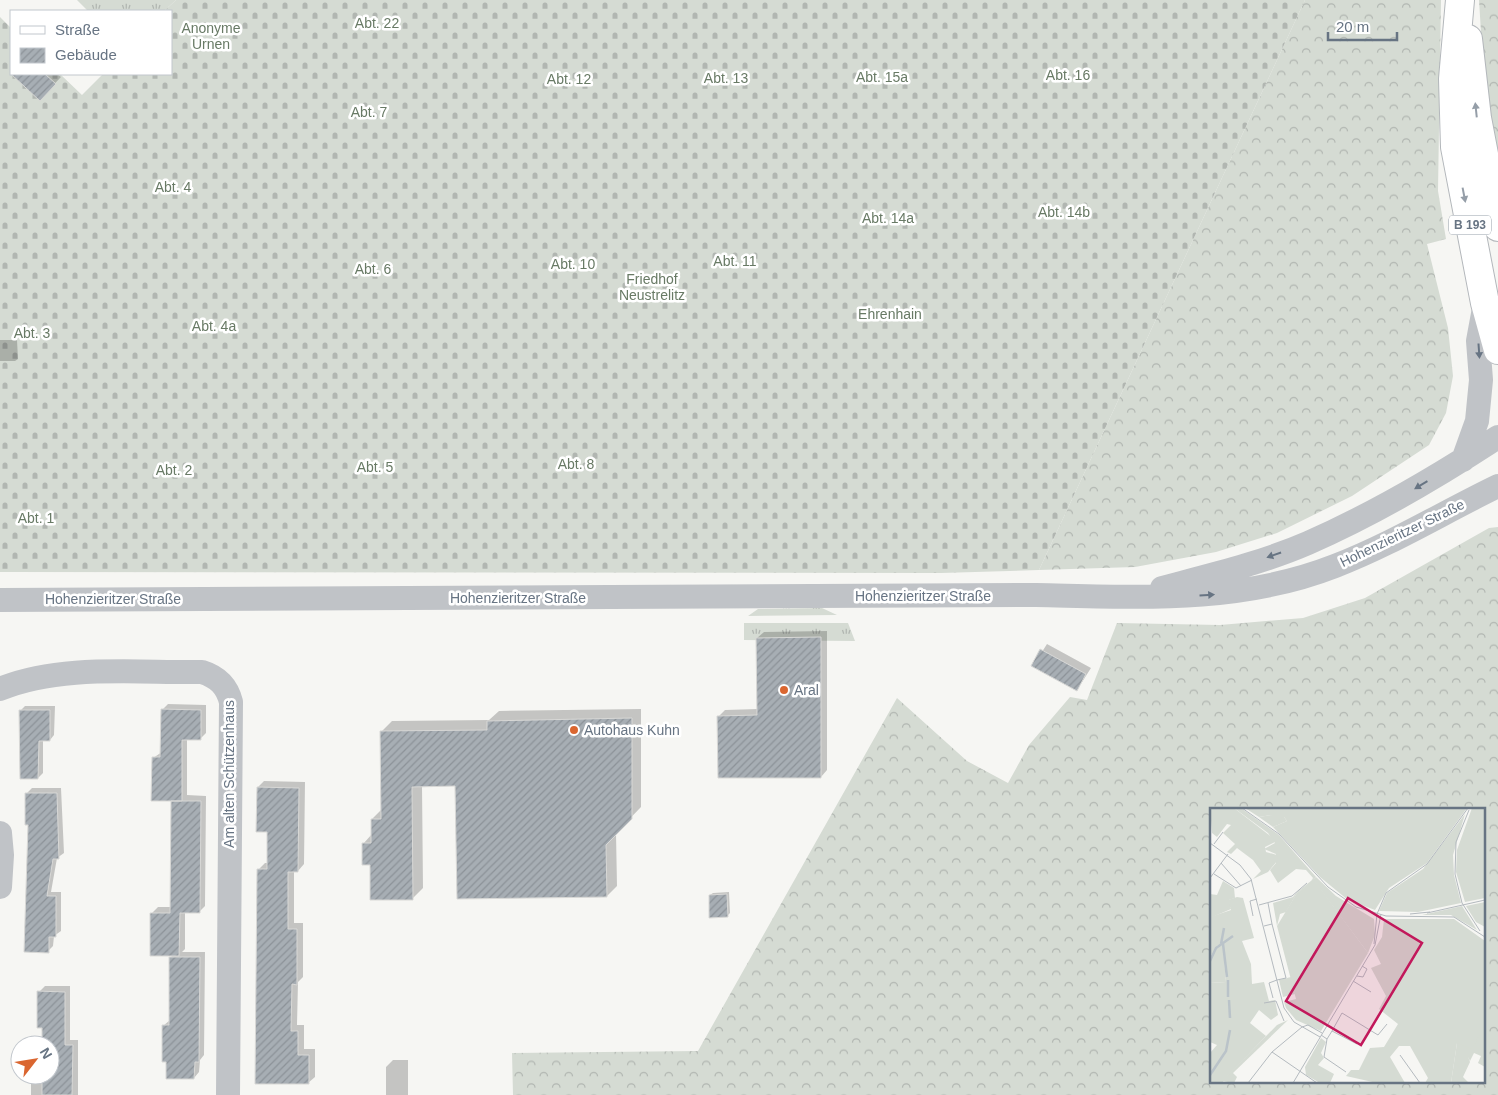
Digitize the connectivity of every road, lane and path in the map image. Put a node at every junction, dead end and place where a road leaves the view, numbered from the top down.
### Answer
1 (1462, 0) edge
2 (1498, 227) edge
3 (1485, 303) junction
4 (1498, 350) edge
5 (1498, 437) edge
6 (1463, 460) junction
7 (1498, 486) edge
8 (1036, 595) junction
9 (0, 600) edge
10 (0, 689) edge
11 (0, 833) edge
12 (0, 887) edge
13 (228, 1095) edge

2 -> 1 main road, B 193
1 -> 3 main road, B 193
3 - 4 main road, B 193
3 -> 6 street
5 - 6 street, Hohenzieritzer Straße
6 -> 8 street, Hohenzieritzer Straße
8 -> 7 street, Hohenzieritzer Straße
8 - 9 street, Hohenzieritzer Straße
10 - 13 street, Am alten Schützenhaus
11 - 12 street

